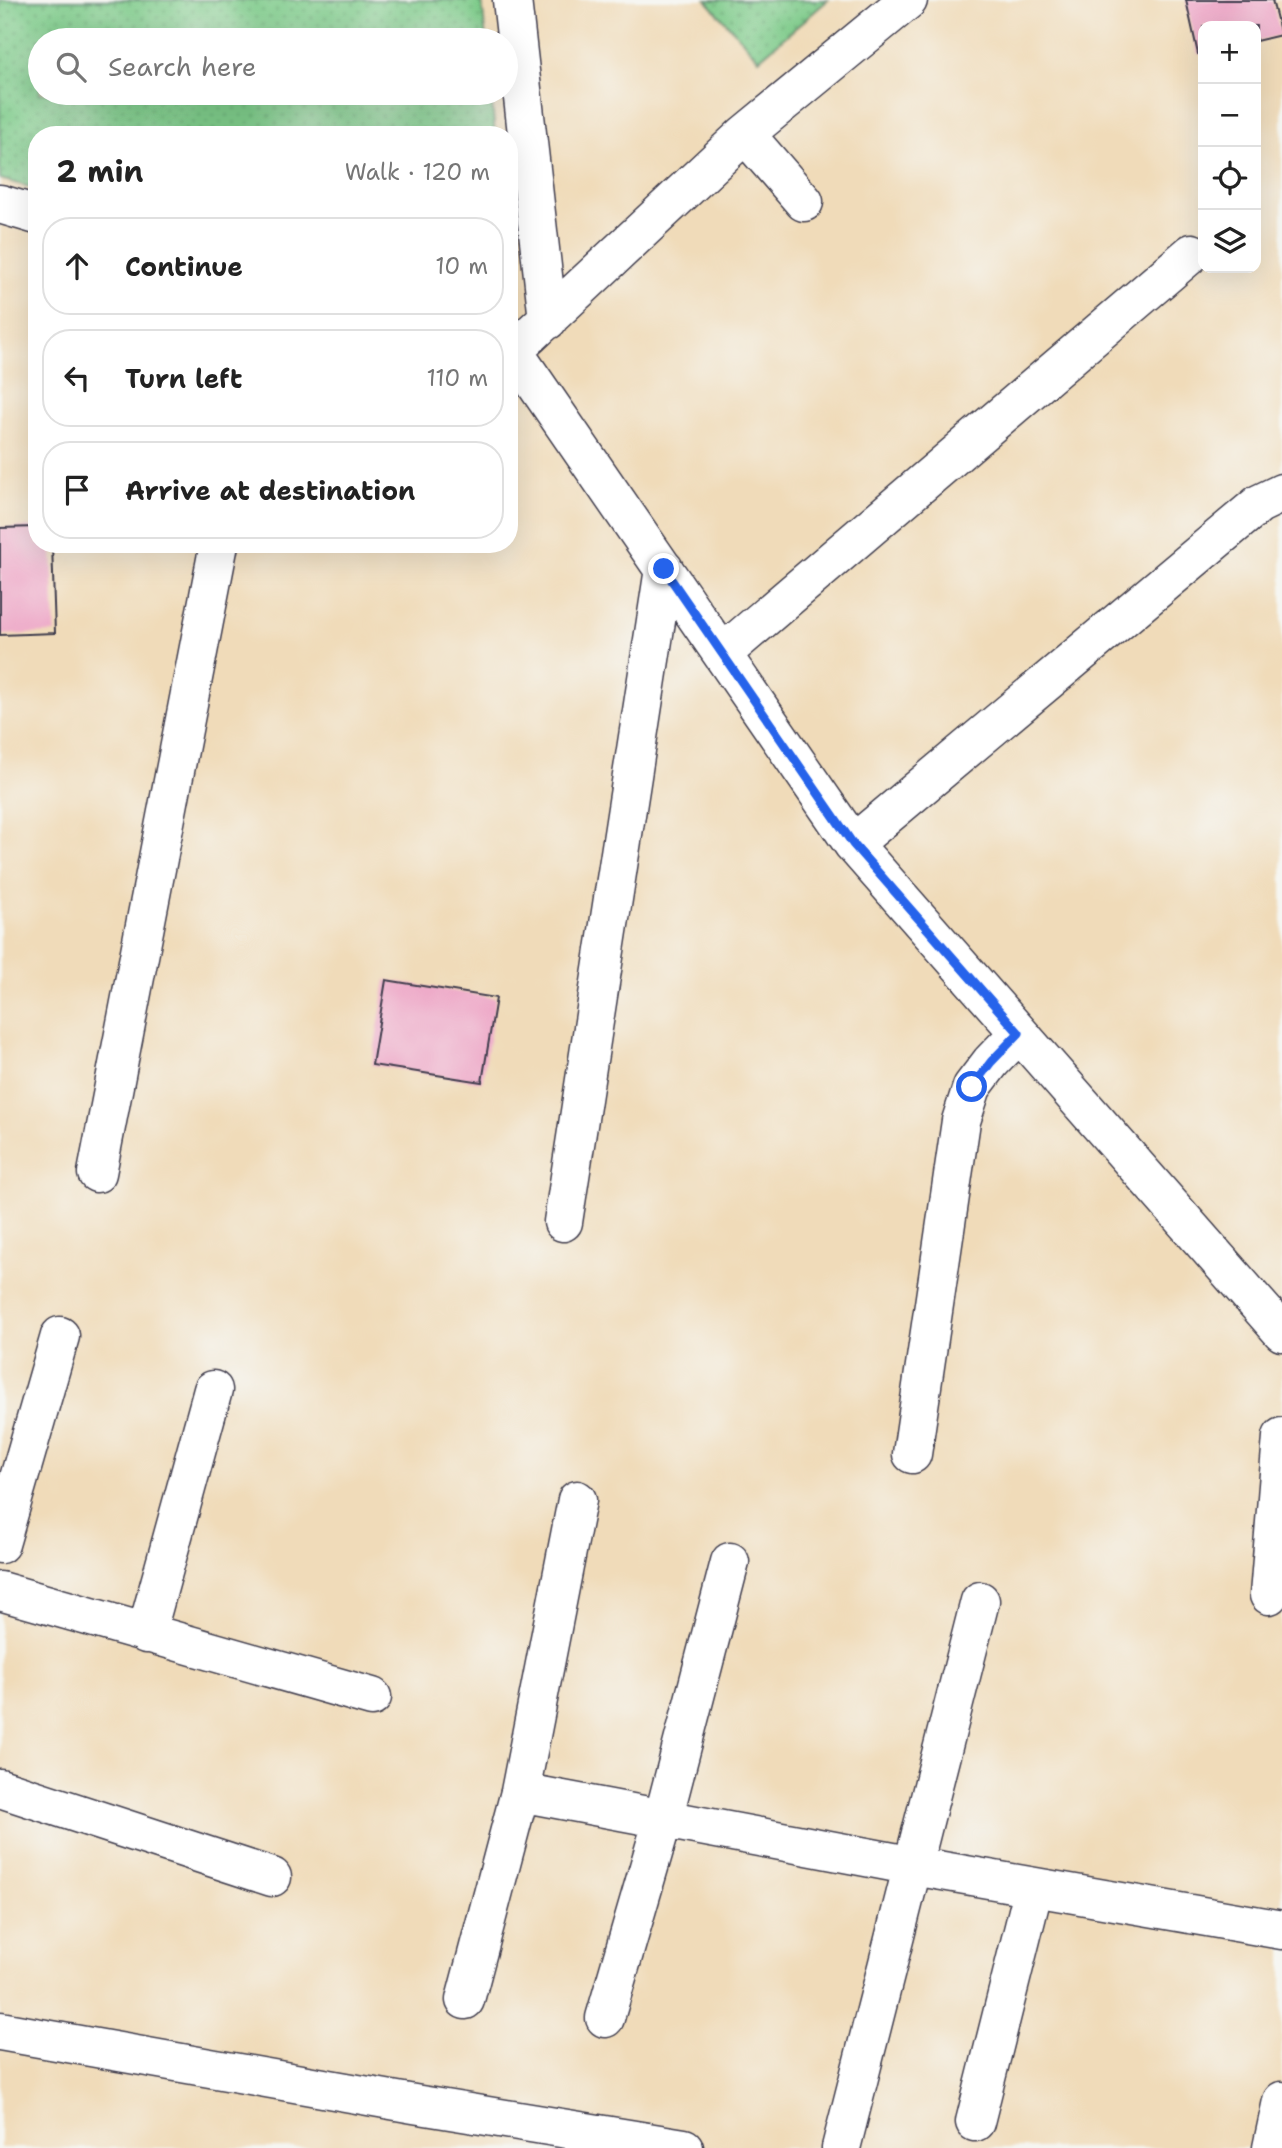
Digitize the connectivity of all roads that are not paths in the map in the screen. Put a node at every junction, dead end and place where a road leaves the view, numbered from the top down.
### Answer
1 (512, 0) edge
2 (908, 0) edge
3 (515, 28) edge
4 (518, 53) edge
5 (745, 134) junction
6 (804, 202) dead end
7 (0, 204) edge
8 (28, 212) edge
9 (1192, 253) dead end
10 (548, 320) junction
11 (518, 344) edge
12 (518, 360) edge
13 (1282, 493) edge
14 (217, 553) edge
15 (664, 569) junction
16 (722, 654) junction
17 (853, 844) junction
18 (1019, 1033) junction
19 (97, 1173) dead end
20 (563, 1222) dead end
21 (1282, 1332) edge
22 (60, 1336) dead end
23 (213, 1390) dead end
24 (1282, 1437) edge
25 (912, 1454) dead end
26 (578, 1500) dead end
27 (0, 1544) edge
28 (730, 1562) dead end
29 (0, 1591) edge
30 (1269, 1595) dead end
31 (980, 1601) dead end
32 (146, 1634) junction
33 (372, 1697) dead end
34 (0, 1788) edge
35 (520, 1792) junction
36 (663, 1819) junction
37 (914, 1866) junction
38 (272, 1877) dead end
39 (1034, 1887) junction
40 (1282, 1930) edge
41 (465, 2000) dead end
42 (605, 2018) dead end
43 (0, 2031) edge
44 (1282, 2101) edge
45 (975, 2122) dead end
46 (684, 2148) edge
47 (841, 2148) edge
48 (1272, 2148) edge

1 - 3 street
2 - 5 street
4 - 10 street
5 - 6 street
5 - 10 street
7 - 8 street
9 - 16 street
10 - 11 street
12 - 15 street
13 - 17 street
14 - 19 street
15 - 16 street
15 - 20 street
16 - 17 street
17 - 18 street
18 - 21 street
18 - 25 street
22 - 27 street
23 - 32 street
24 - 30 street
26 - 35 street
28 - 36 street
29 - 32 street
31 - 37 street
32 - 33 street
34 - 38 street
35 - 36 street
35 - 41 street
36 - 37 street
36 - 42 street
37 - 39 street
37 - 47 street
39 - 40 street
39 - 45 street
43 - 46 street
44 - 48 street

